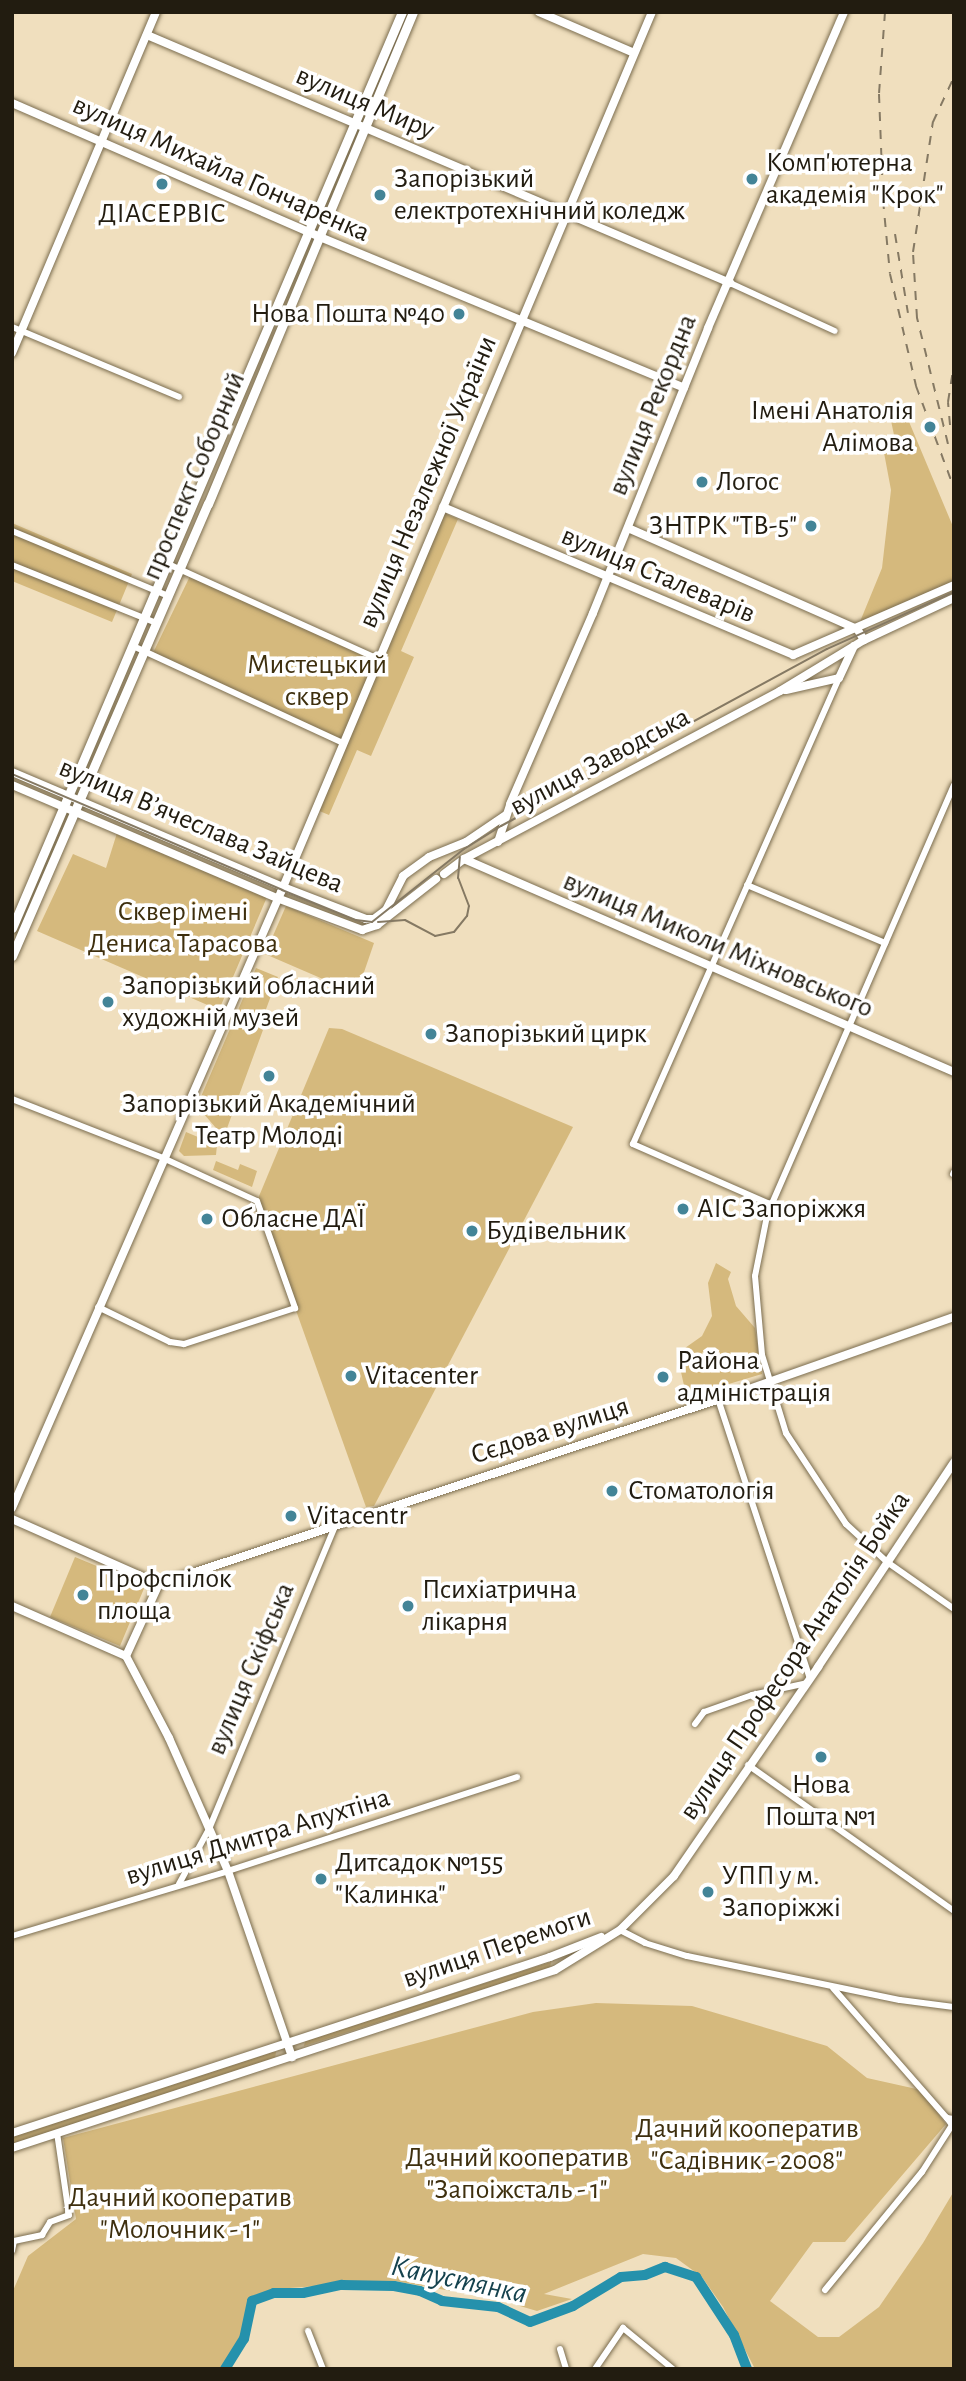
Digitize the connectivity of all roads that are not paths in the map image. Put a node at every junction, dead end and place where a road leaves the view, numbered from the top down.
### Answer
1 (156, 12) edge
2 (402, 12) edge
3 (413, 12) edge
4 (539, 12) edge
5 (652, 12) edge
6 (844, 12) edge
7 (147, 35) junction
8 (635, 53) junction
9 (12, 103) edge
10 (355, 123) junction
11 (366, 128) junction
12 (102, 140) junction
13 (566, 214) junction
14 (310, 232) junction
15 (320, 237) junction
16 (730, 283) junction
17 (520, 321) junction
18 (12, 327) edge
19 (21, 331) junction
20 (835, 331) dead end
21 (12, 353) edge
22 (684, 388) junction
23 (179, 397) dead end
24 (443, 507) junction
25 (628, 528) junction
26 (12, 531) edge
27 (168, 564) junction
28 (12, 565) edge
29 (180, 569) junction
30 (606, 579) junction
31 (954, 584) edge
32 (157, 591) junction
33 (168, 596) junction
34 (954, 598) edge
35 (145, 619) junction
36 (156, 623) junction
37 (857, 629) junction
38 (863, 640) junction
39 (133, 646) junction
40 (854, 646) junction
41 (144, 651) junction
42 (378, 659) junction
43 (839, 678) junction
44 (780, 691) junction
45 (343, 743) junction
46 (12, 772) edge
47 (12, 785) edge
48 (954, 785) edge
49 (71, 795) junction
50 (81, 800) junction
51 (66, 807) junction
52 (76, 812) junction
53 (506, 815) junction
54 (498, 842) junction
55 (464, 859) junction
56 (444, 874) dead end
57 (436, 879) dead end
58 (747, 885) junction
59 (282, 887) junction
60 (277, 898) junction
61 (375, 922) junction
62 (12, 928) edge
63 (885, 943) junction
64 (12, 956) edge
65 (711, 967) junction
66 (849, 1027) junction
67 (954, 1072) edge
68 (12, 1099) edge
69 (163, 1158) junction
70 (772, 1205) junction
71 (97, 1307) junction
72 (952, 1319) edge
73 (769, 1382) junction
74 (718, 1399) junction
75 (954, 1462) edge
76 (12, 1508) edge
77 (12, 1519) edge
78 (335, 1526) junction
79 (887, 1562) junction
80 (159, 1584) junction
81 (12, 1606) edge
82 (954, 1609) edge
83 (126, 1656) junction
84 (808, 1681) junction
85 (695, 1724) dead end
86 (748, 1765) junction
87 (517, 1777) dead end
88 (209, 1829) junction
89 (228, 1871) junction
90 (177, 1886) junction
91 (954, 1911) edge
92 (620, 1930) junction
93 (12, 1936) edge
94 (832, 1987) junction
95 (954, 2007) edge
96 (287, 2043) junction
97 (292, 2057) junction
98 (950, 2118) edge
99 (12, 2133) edge
100 (57, 2133) junction
101 (12, 2148) edge
102 (12, 2250) edge
103 (825, 2290) dead end
104 (308, 2331) dead end
105 (560, 2349) dead end
106 (323, 2369) edge
107 (566, 2369) edge
108 (595, 2369) edge
109 (673, 2369) edge

1 - 7 street
2 - 10 main road, проспект Соборний
3 - 11 main road, проспект Соборний
4 - 8 street
5 - 8 street, вулиця Незалежної України
6 - 16 street, вулиця Рекордна
7 - 10 street, вулиця Миру
7 - 12 street
8 - 13 street, вулиця Незалежної України
9 - 12 street, вулиця Михайла Гончаренка
10 - 11 street, вулиця Миру
10 - 14 main road, проспект Соборний
11 - 13 street, вулиця Миру
11 - 15 main road, проспект Соборний
12 - 14 street, вулиця Михайла Гончаренка
12 - 19 street
13 - 16 street, вулиця Миру
13 - 17 street, вулиця Незалежної України
14 - 15 street, вулиця Михайла Гончаренка
14 - 27 main road, проспект Соборний
15 - 17 street, вулиця Михайла Гончаренка
15 - 29 main road, проспект Соборний
16 - 20 street, вулиця Миру
16 - 22 street, вулиця Рекордна
17 - 22 street, вулиця Михайла Гончаренка
17 - 24 street, вулиця Незалежної України
18 - 19 street
19 - 21 street
19 - 23 street
22 - 25 street, вулиця Рекордна
24 - 30 street, вулиця Сталеварів
24 - 42 street, вулиця Незалежної України
25 - 30 street, вулиця Рекордна
25 - 37 street
26 - 32 street
27 - 29 street
27 - 32 main road, проспект Соборний
28 - 35 street
29 - 33 main road, проспект Соборний
29 - 42 street
30 - 37 street, вулиця Сталеварів
30 - 53 street, вулиця Рекордна
31 - 37 street
32 - 33 street
32 - 35 main road, проспект Соборний
33 - 36 main road, проспект Соборний
34 - 38 street, вулиця Заводська
35 - 36 street
35 - 39 main road, проспект Соборний
36 - 41 main road, проспект Соборний
37 - 38 street
38 - 40 street, вулиця Заводська
39 - 41 street
39 - 49 main road, проспект Соборний
40 - 43 street
40 - 44 street, вулиця Заводська
41 - 45 street
41 - 50 main road, проспект Соборний
42 - 45 street, вулиця Незалежної України
43 - 44 street, вулиця Заводська
43 - 58 street
44 - 54 street, вулиця Заводська
45 - 59 street, вулиця Незалежної України
46 - 49 street, вулиця Вʼячеслава Зайцева
47 - 51 street, вулиця Вʼячеслава Зайцева
48 - 63 street
49 - 50 street, вулиця Вʼячеслава Зайцева
49 - 51 main road, проспект Соборний
50 - 52 main road, проспект Соборний
50 - 59 street, вулиця Вʼячеслава Зайцева
51 - 52 street, вулиця Вʼячеслава Зайцева
51 - 62 main road, проспект Соборний
52 - 60 street, вулиця Вʼячеслава Зайцева
52 - 64 main road, проспект Соборний
53 - 54 street, вулиця Рекордна
53 - 61 street
54 - 55 street, вулиця Заводська
55 - 56 street, вулиця Заводська
55 - 65 street, вулиця Миколи Міхновського
57 - 61 street
58 - 63 street
58 - 65 street
59 - 60 street, вулиця Незалежної України
59 - 61 street, вулиця Вʼячеслава Зайцева
60 - 61 street, вулиця Вʼячеслава Зайцева
60 - 69 street, вулиця Незалежної України
63 - 66 street
65 - 66 street, вулиця Миколи Міхновського
65 - 70 street
66 - 67 street, вулиця Миколи Міхновського
66 - 70 street
68 - 69 street
69 - 71 street, вулиця Незалежної України
69 - 71 street
70 - 73 street
71 - 76 street, вулиця Незалежної України
72 - 73 street, Сєдова вулиця
73 - 74 street, Сєдова вулиця
73 - 79 street
74 - 78 street, Сєдова вулиця
74 - 84 street
75 - 79 street, вулиця Професора Анатолія Бойка
77 - 80 street
78 - 80 street, Сєдова вулиця
78 - 88 street, вулиця Скіфська
79 - 82 street
79 - 84 street, вулиця Професора Анатолія Бойка
80 - 83 street
81 - 83 street
83 - 88 street, вулиця Скіфська
84 - 85 street
84 - 86 street, вулиця Професора Анатолія Бойка
86 - 91 street
86 - 92 street, вулиця Професора Анатолія Бойка
87 - 89 street, вулиця Дмитра Апухтіна
88 - 89 street, вулиця Скіфська
88 - 90 street, вулиця Скіфська
89 - 90 street, вулиця Дмитра Апухтіна
89 - 96 street, вулиця Скіфська
90 - 93 street, вулиця Дмитра Апухтіна
92 - 94 street
92 - 96 street, вулиця Перемоги
92 - 97 street, вулиця Перемоги
94 - 95 street
94 - 98 street
96 - 97 street, вулиця Скіфська
96 - 99 street, вулиця Перемоги
97 - 100 street, вулиця Перемоги
98 - 103 street
100 - 101 street, вулиця Перемоги
100 - 102 street
104 - 106 street
105 - 107 street
108 - 109 street

